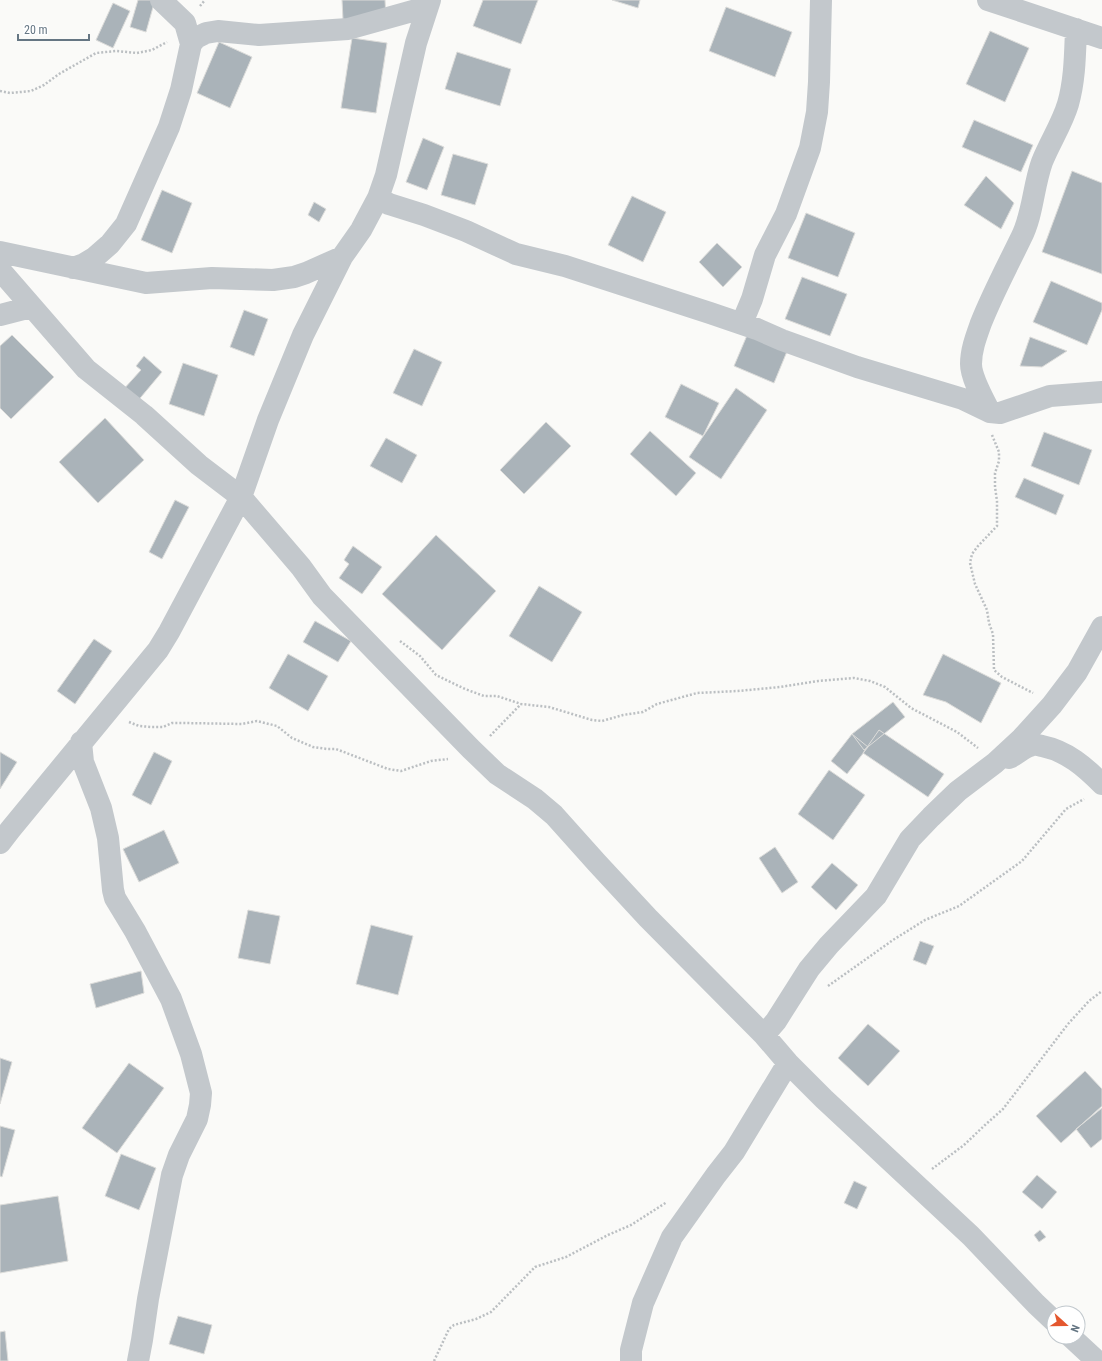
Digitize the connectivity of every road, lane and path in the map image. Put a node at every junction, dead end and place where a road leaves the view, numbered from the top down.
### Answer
1 (161, 0) edge
2 (820, 0) edge
3 (988, 0) edge
4 (429, 4) edge
5 (185, 22) junction
6 (1076, 28) junction
7 (1102, 38) edge
8 (191, 44) junction
9 (0, 91) edge
10 (378, 198) junction
11 (0, 252) edge
12 (342, 258) junction
13 (73, 268) junction
14 (0, 270) edge
15 (31, 307) junction
16 (0, 315) edge
17 (742, 323) junction
18 (1102, 392) edge
19 (990, 412) junction
20 (241, 497) junction
21 (1102, 627) edge
22 (395, 637) dead end
23 (521, 704) junction
24 (1052, 705) junction
25 (109, 708) junction
26 (81, 742) junction
27 (471, 749) junction
28 (994, 763) junction
29 (1095, 790) edge
30 (0, 843) edge
31 (824, 988) dead end
32 (1102, 991) edge
33 (764, 1035) junction
34 (788, 1063) junction
35 (913, 1182) junction
36 (668, 1201) dead end
37 (1046, 1313) edge
38 (1080, 1345) edge
39 (138, 1361) edge
40 (434, 1361) edge
41 (631, 1361) edge
42 (1097, 1361) edge

1 - 5 street
2 - 17 street
3 - 6 street
4 - 8 street
4 - 10 street
5 - 8 street
5 - 9 path
6 - 7 street
6 - 19 street
8 - 13 street
10 - 12 street
10 - 17 street
11 - 13 street
12 - 13 street
12 - 20 street
14 - 15 street
15 - 16 street
15 - 20 street
17 - 19 street
18 - 19 street
19 - 24 path
20 - 25 street
20 - 27 street
21 - 24 street
22 - 23 path
23 - 27 path
23 - 28 path
24 - 28 street
25 - 26 street
25 - 27 path
26 - 30 street
26 - 39 street
27 - 33 street
28 - 29 street
28 - 33 street
29 - 31 path
32 - 35 path
33 - 34 street
34 - 35 street
34 - 41 street
35 - 37 street
36 - 40 path
38 - 42 street

